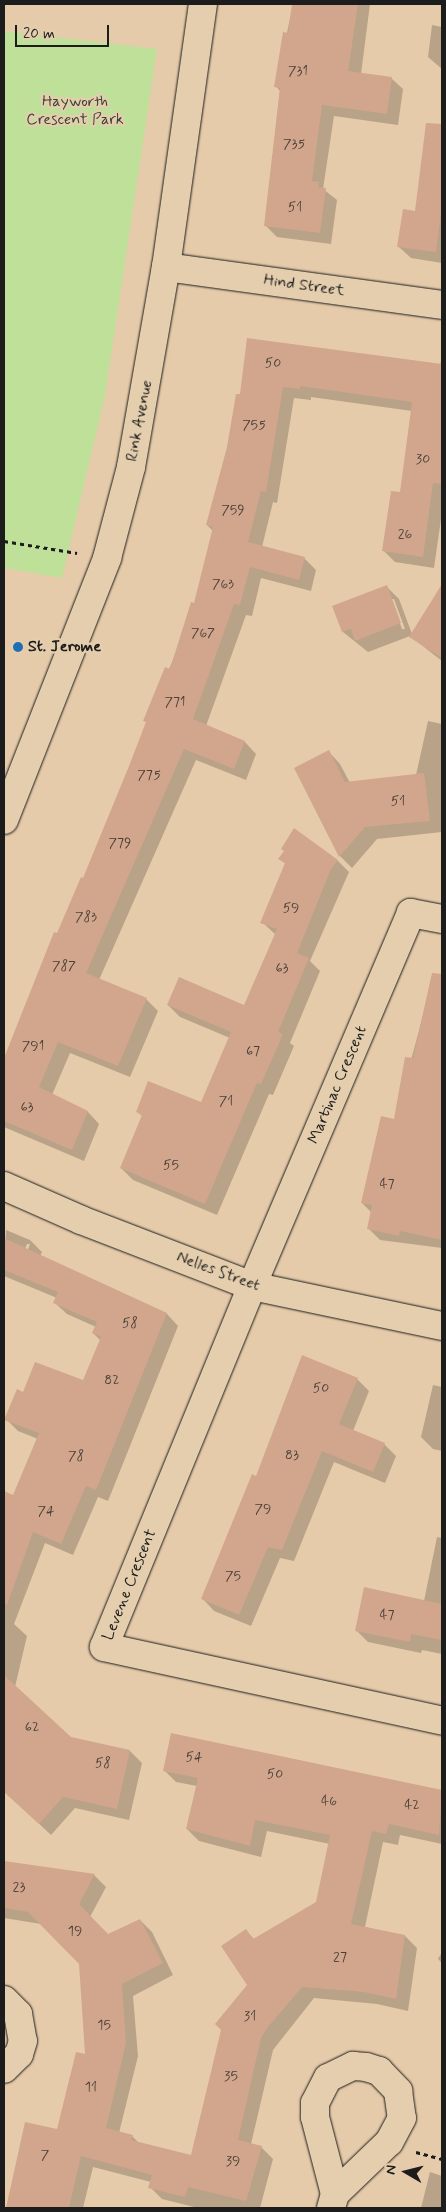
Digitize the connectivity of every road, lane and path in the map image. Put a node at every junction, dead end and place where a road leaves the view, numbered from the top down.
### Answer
1 (202, 4) edge
2 (166, 267) junction
3 (442, 305) edge
4 (4, 541) edge
5 (107, 558) junction
6 (4, 820) edge
7 (442, 919) edge
8 (4, 1186) edge
9 (252, 1286) junction
10 (442, 1326) edge
11 (442, 1720) edge
12 (4, 2000) edge
13 (4, 2069) edge

1 - 2 street, Rink Avenue
2 - 3 street, Hind Street
2 - 5 street, Rink Avenue
4 - 5 path
5 - 6 street, Rink Avenue
7 - 9 street, Martinac Crescent
8 - 9 street, Nelles Street
9 - 10 street, Nelles Street
9 - 11 street, Levene Crescent
12 - 13 street

